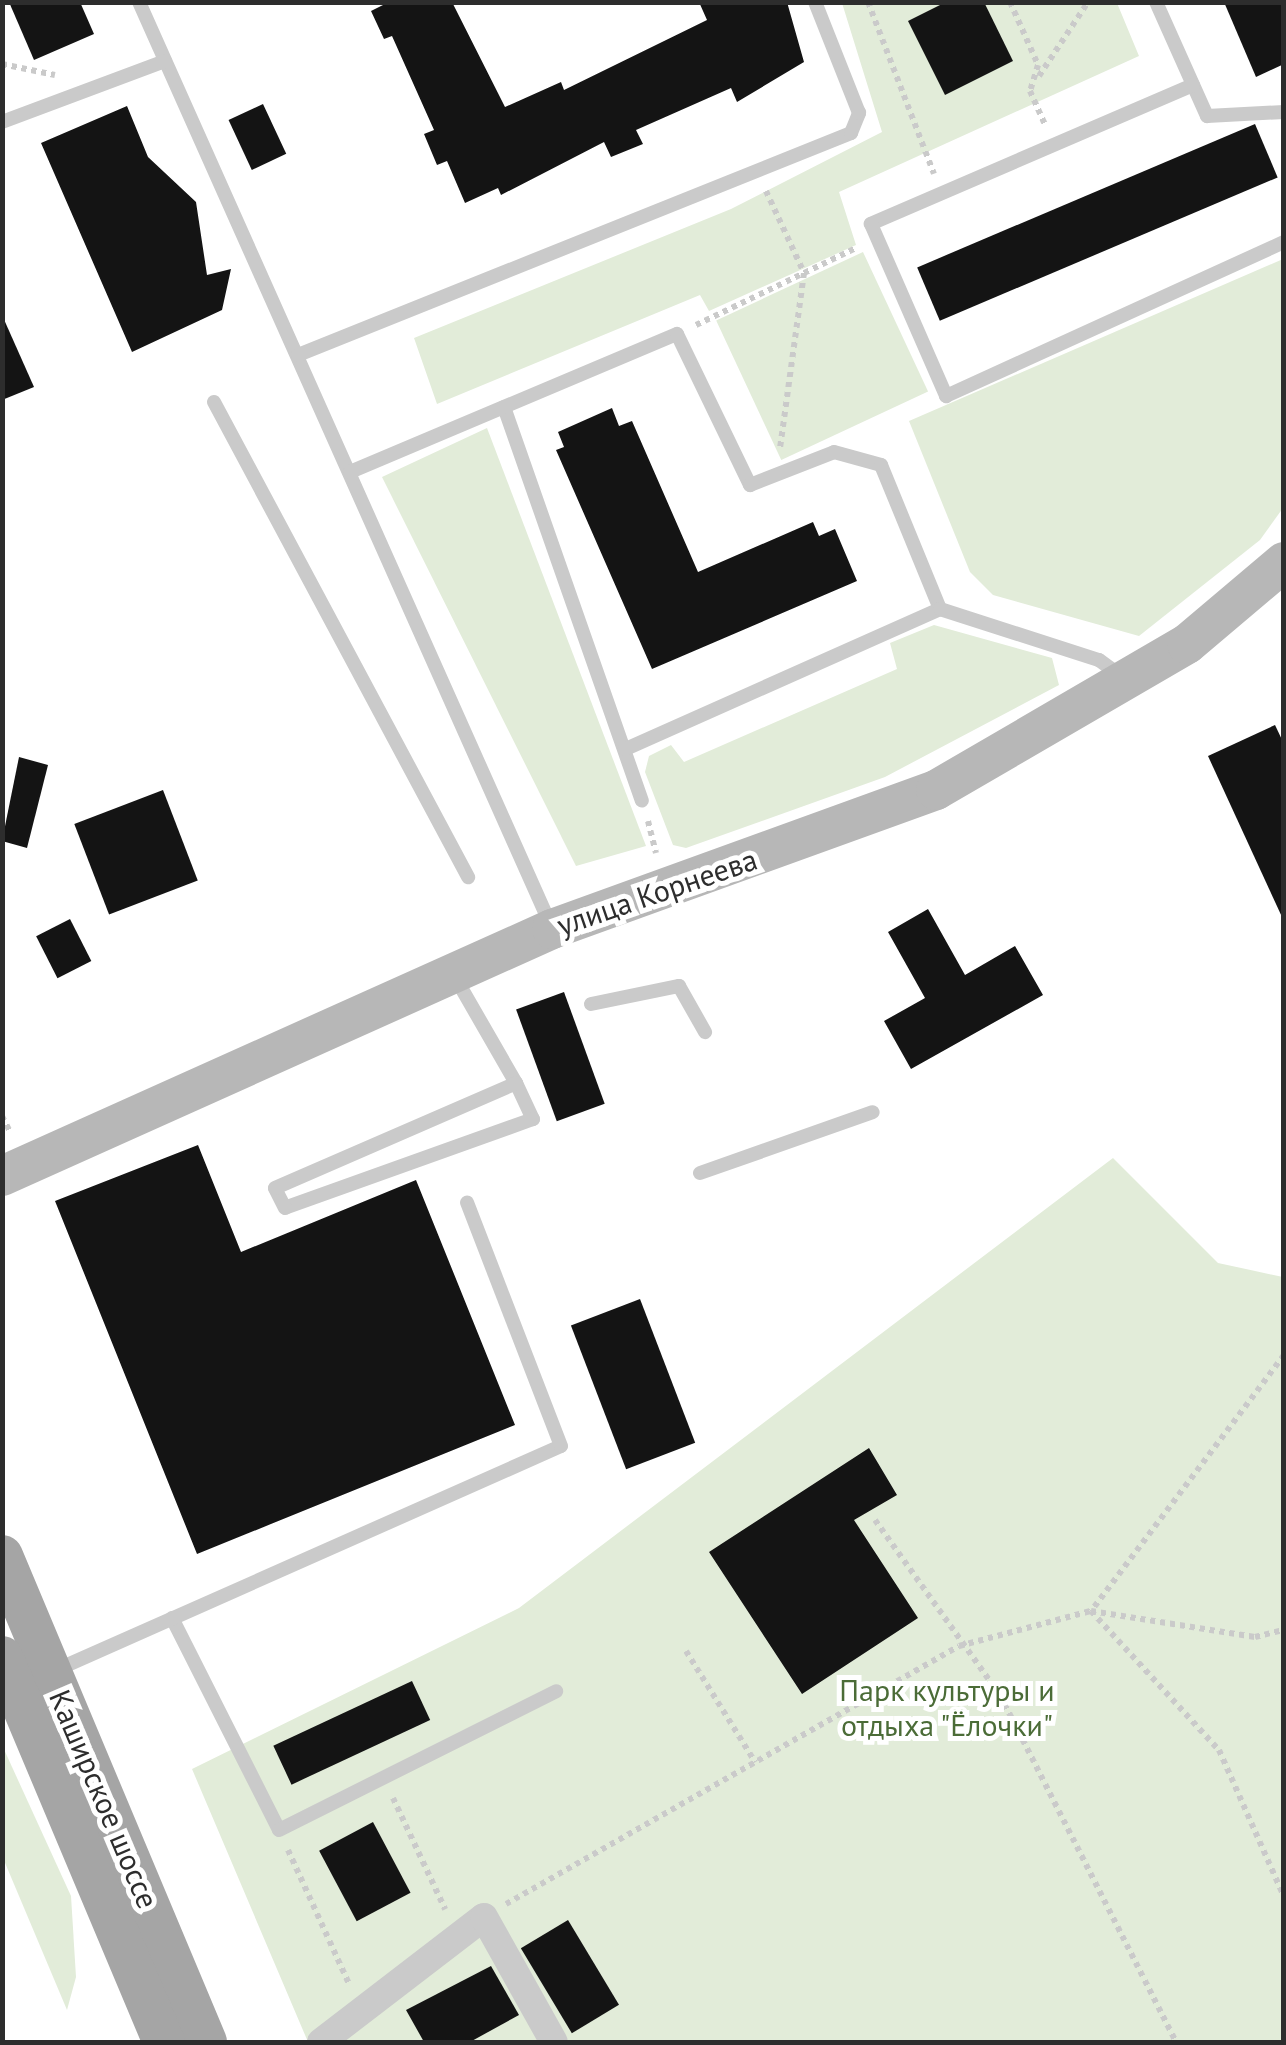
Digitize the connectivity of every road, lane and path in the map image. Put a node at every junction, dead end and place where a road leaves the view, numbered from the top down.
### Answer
1 (140, 2) edge
2 (815, 2) edge
3 (868, 2) edge
4 (1010, 2) edge
5 (1088, 2) edge
6 (1156, 2) edge
7 (165, 62) junction
8 (1038, 77) junction
9 (1193, 86) junction
10 (1284, 112) edge
11 (2, 122) edge
12 (1054, 146) junction
13 (756, 172) junction
14 (942, 194) junction
15 (877, 238) junction
16 (1284, 242) edge
17 (804, 274) junction
18 (677, 334) junction
19 (298, 355) junction
20 (214, 402) dead end
21 (504, 407) junction
22 (350, 472) junction
23 (776, 475) junction
24 (1284, 562) edge
25 (940, 609) junction
26 (1126, 683) junction
27 (626, 750) junction
28 (642, 800) joint
29 (656, 854) dead end
30 (468, 877) dead end
31 (552, 929) junction
32 (452, 972) junction
33 (591, 1004) dead end
34 (706, 1032) dead end
35 (516, 1084) junction
36 (872, 1112) dead end
37 (2, 1116) edge
38 (9, 1130) dead end
39 (700, 1173) dead end
40 (2, 1176) edge
41 (466, 1203) dead end
42 (1284, 1356) edge
43 (875, 1520) dead end
44 (2, 1556) edge
45 (1091, 1611) junction
46 (172, 1618) junction
47 (1284, 1630) edge
48 (958, 1646) junction
49 (686, 1650) dead end
50 (2, 1658) edge
51 (51, 1672) junction
52 (556, 1691) dead end
53 (755, 1762) junction
54 (384, 1778) junction
55 (279, 1830) junction
56 (1284, 1897) edge
57 (484, 1917) junction
58 (456, 1932) junction
59 (364, 2017) junction
60 (164, 2042) edge
61 (206, 2042) edge
62 (321, 2042) edge
63 (554, 2042) edge
64 (1176, 2042) edge

1 - 7 lane
2 - 13 lane
3 - 14 path
4 - 8 path
5 - 8 path
6 - 9 lane
7 - 11 lane
7 - 19 lane
8 - 12 path
9 - 10 lane
9 - 12 lane
12 - 14 lane
13 - 17 path
13 - 19 lane
14 - 15 lane
15 - 16 lane
15 - 17 path
17 - 18 path
17 - 23 path
18 - 21 lane
18 - 23 lane
19 - 22 lane
20 - 30 lane
21 - 22 lane
21 - 27 lane
22 - 31 lane
23 - 25 lane
24 - 26 street, улица Корнеева
25 - 26 lane
25 - 27 lane
26 - 31 street, улица Корнеева
27 - 28 lane
28 - 29 path
31 - 32 street, улица Корнеева
32 - 35 lane
32 - 40 street, улица Корнеева
33 - 34 lane
35 - 35 lane
36 - 39 lane
37 - 38 path
41 - 46 lane
42 - 45 path
43 - 48 path
44 - 51 main road, Каширское шоссе
45 - 47 path
45 - 48 path
45 - 56 path
46 - 51 lane
46 - 55 lane
48 - 53 path
48 - 64 path
49 - 53 path
50 - 60 main road, Каширское шоссе
51 - 61 main road, Каширское шоссе
52 - 54 lane
53 - 57 path
54 - 55 lane
54 - 58 path
55 - 59 path
57 - 58 street
57 - 63 street
58 - 59 street
59 - 62 street

